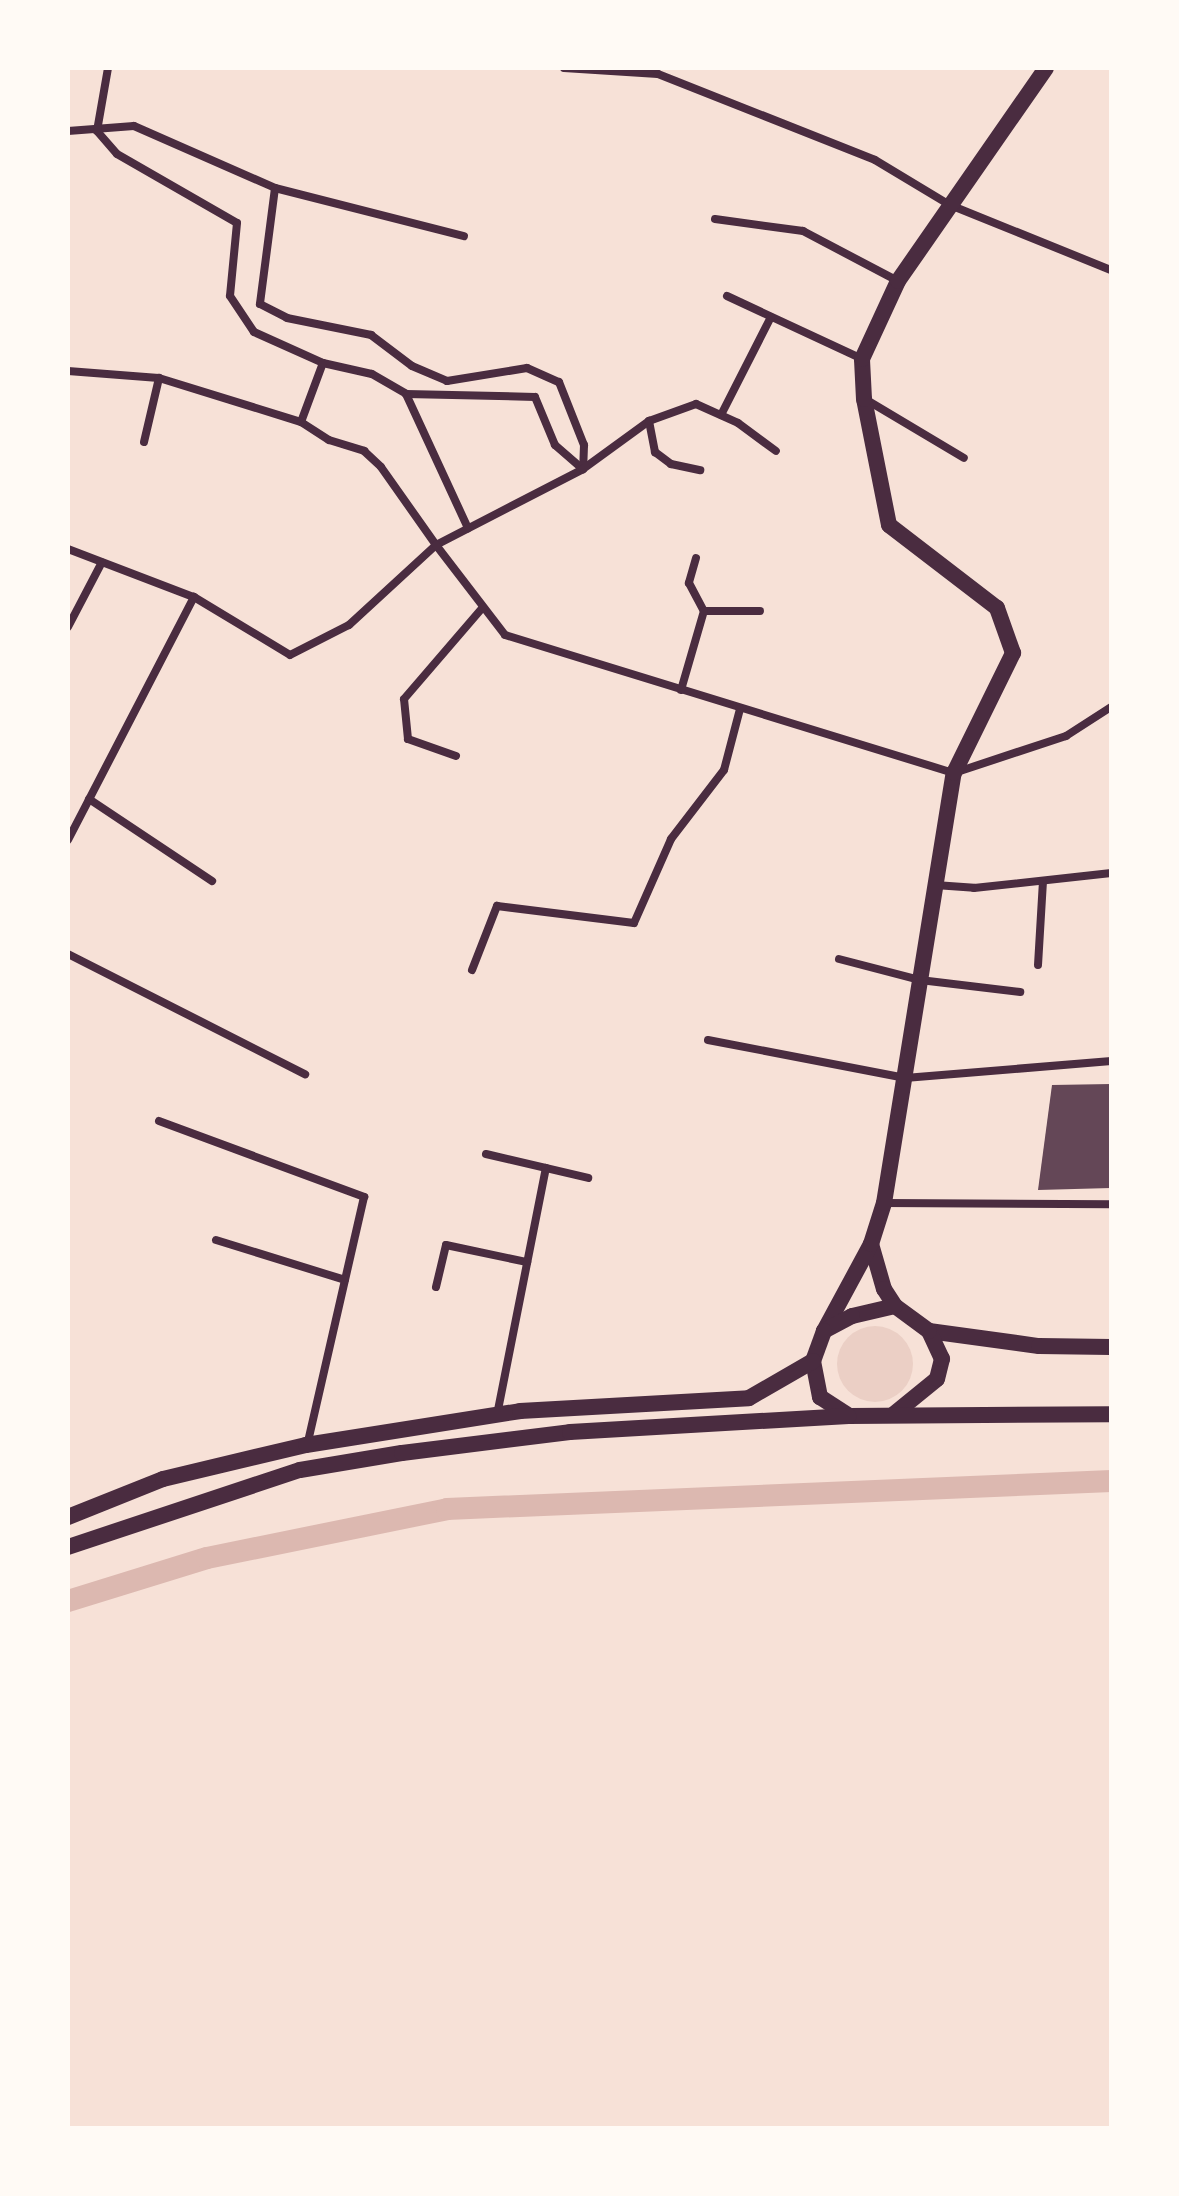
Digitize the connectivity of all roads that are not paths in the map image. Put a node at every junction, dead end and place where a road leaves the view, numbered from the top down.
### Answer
1 (108, 68) edge
2 (564, 68) edge
3 (1046, 68) edge
4 (68, 131) edge
5 (97, 131) junction
6 (275, 188) junction
7 (950, 205) junction
8 (715, 219) dead end
9 (464, 236) dead end
10 (1111, 270) edge
11 (898, 281) junction
12 (727, 296) dead end
13 (771, 317) junction
14 (862, 359) junction
15 (323, 363) junction
16 (68, 371) edge
17 (159, 378) junction
18 (406, 394) junction
19 (864, 399) junction
20 (721, 415) junction
21 (649, 421) junction
22 (301, 422) junction
23 (144, 442) dead end
24 (776, 451) dead end
25 (964, 458) dead end
26 (583, 469) junction
27 (700, 470) dead end
28 (468, 528) junction
29 (436, 545) junction
30 (68, 549) edge
31 (696, 558) dead end
32 (102, 562) junction
33 (194, 597) junction
34 (483, 607) junction
35 (704, 611) junction
36 (760, 611) dead end
37 (68, 627) edge
38 (681, 690) junction
39 (1111, 707) edge
40 (740, 709) junction
41 (456, 756) dead end
42 (954, 773) junction
43 (89, 799) junction
44 (68, 840) edge
45 (1111, 873) edge
46 (212, 881) dead end
47 (1043, 882) junction
48 (935, 885) junction
49 (68, 954) edge
50 (839, 959) dead end
51 (1038, 965) dead end
52 (472, 970) dead end
53 (920, 980) junction
54 (1020, 992) dead end
55 (708, 1040) dead end
56 (1111, 1061) edge
57 (305, 1074) dead end
58 (905, 1078) junction
59 (159, 1121) dead end
60 (486, 1154) dead end
61 (546, 1168) junction
62 (588, 1178) dead end
63 (884, 1203) junction
64 (1111, 1204) edge
65 (216, 1240) dead end
66 (871, 1244) junction
67 (527, 1262) junction
68 (345, 1280) junction
69 (436, 1287) dead end
70 (895, 1306) junction
71 (824, 1331) junction
72 (929, 1331) junction
73 (1111, 1347) edge
74 (813, 1361) junction
75 (894, 1414) junction
76 (1111, 1414) edge
77 (497, 1415) junction
78 (849, 1416) junction
79 (306, 1445) junction
80 (68, 1517) edge
81 (68, 1547) edge

1 - 5 street
2 - 7 street
3 - 7 main road
4 - 5 street
5 - 6 street
5 - 15 street
6 - 9 street
6 - 26 street
7 - 10 street
7 - 11 main road
8 - 11 street
11 - 14 main road
12 - 13 street
13 - 14 street
13 - 20 street
14 - 19 main road
15 - 18 street
15 - 22 street
16 - 17 street
17 - 22 street
17 - 23 street
18 - 26 street
18 - 28 street
19 - 25 street
19 - 42 main road
20 - 21 street
20 - 24 street
21 - 26 street
21 - 27 street
22 - 29 street
26 - 28 street
28 - 29 street
29 - 33 street
29 - 34 street
30 - 32 street
31 - 35 street
32 - 33 street
32 - 37 street
33 - 43 street
34 - 38 street
34 - 41 street
35 - 36 street
35 - 38 street
38 - 40 street
39 - 42 street
40 - 42 street
40 - 52 street
42 - 48 main road
43 - 44 street
43 - 46 street
45 - 47 street
47 - 48 street
47 - 51 street
48 - 53 main road
49 - 57 street
50 - 53 street
53 - 54 street
53 - 58 main road
55 - 58 street
56 - 58 street
58 - 63 main road
59 - 68 street
60 - 61 street
61 - 62 street
61 - 67 street
63 - 64 street
63 - 66 main road
65 - 68 street
66 - 70 main road
66 - 71 main road
67 - 69 street
67 - 77 street
68 - 79 street
70 - 71 main road
70 - 72 main road
71 - 74 main road
72 - 73 main road
72 - 75 main road
74 - 77 main road
74 - 78 main road
75 - 76 main road
75 - 78 main road
77 - 79 main road
78 - 81 main road
79 - 80 main road

